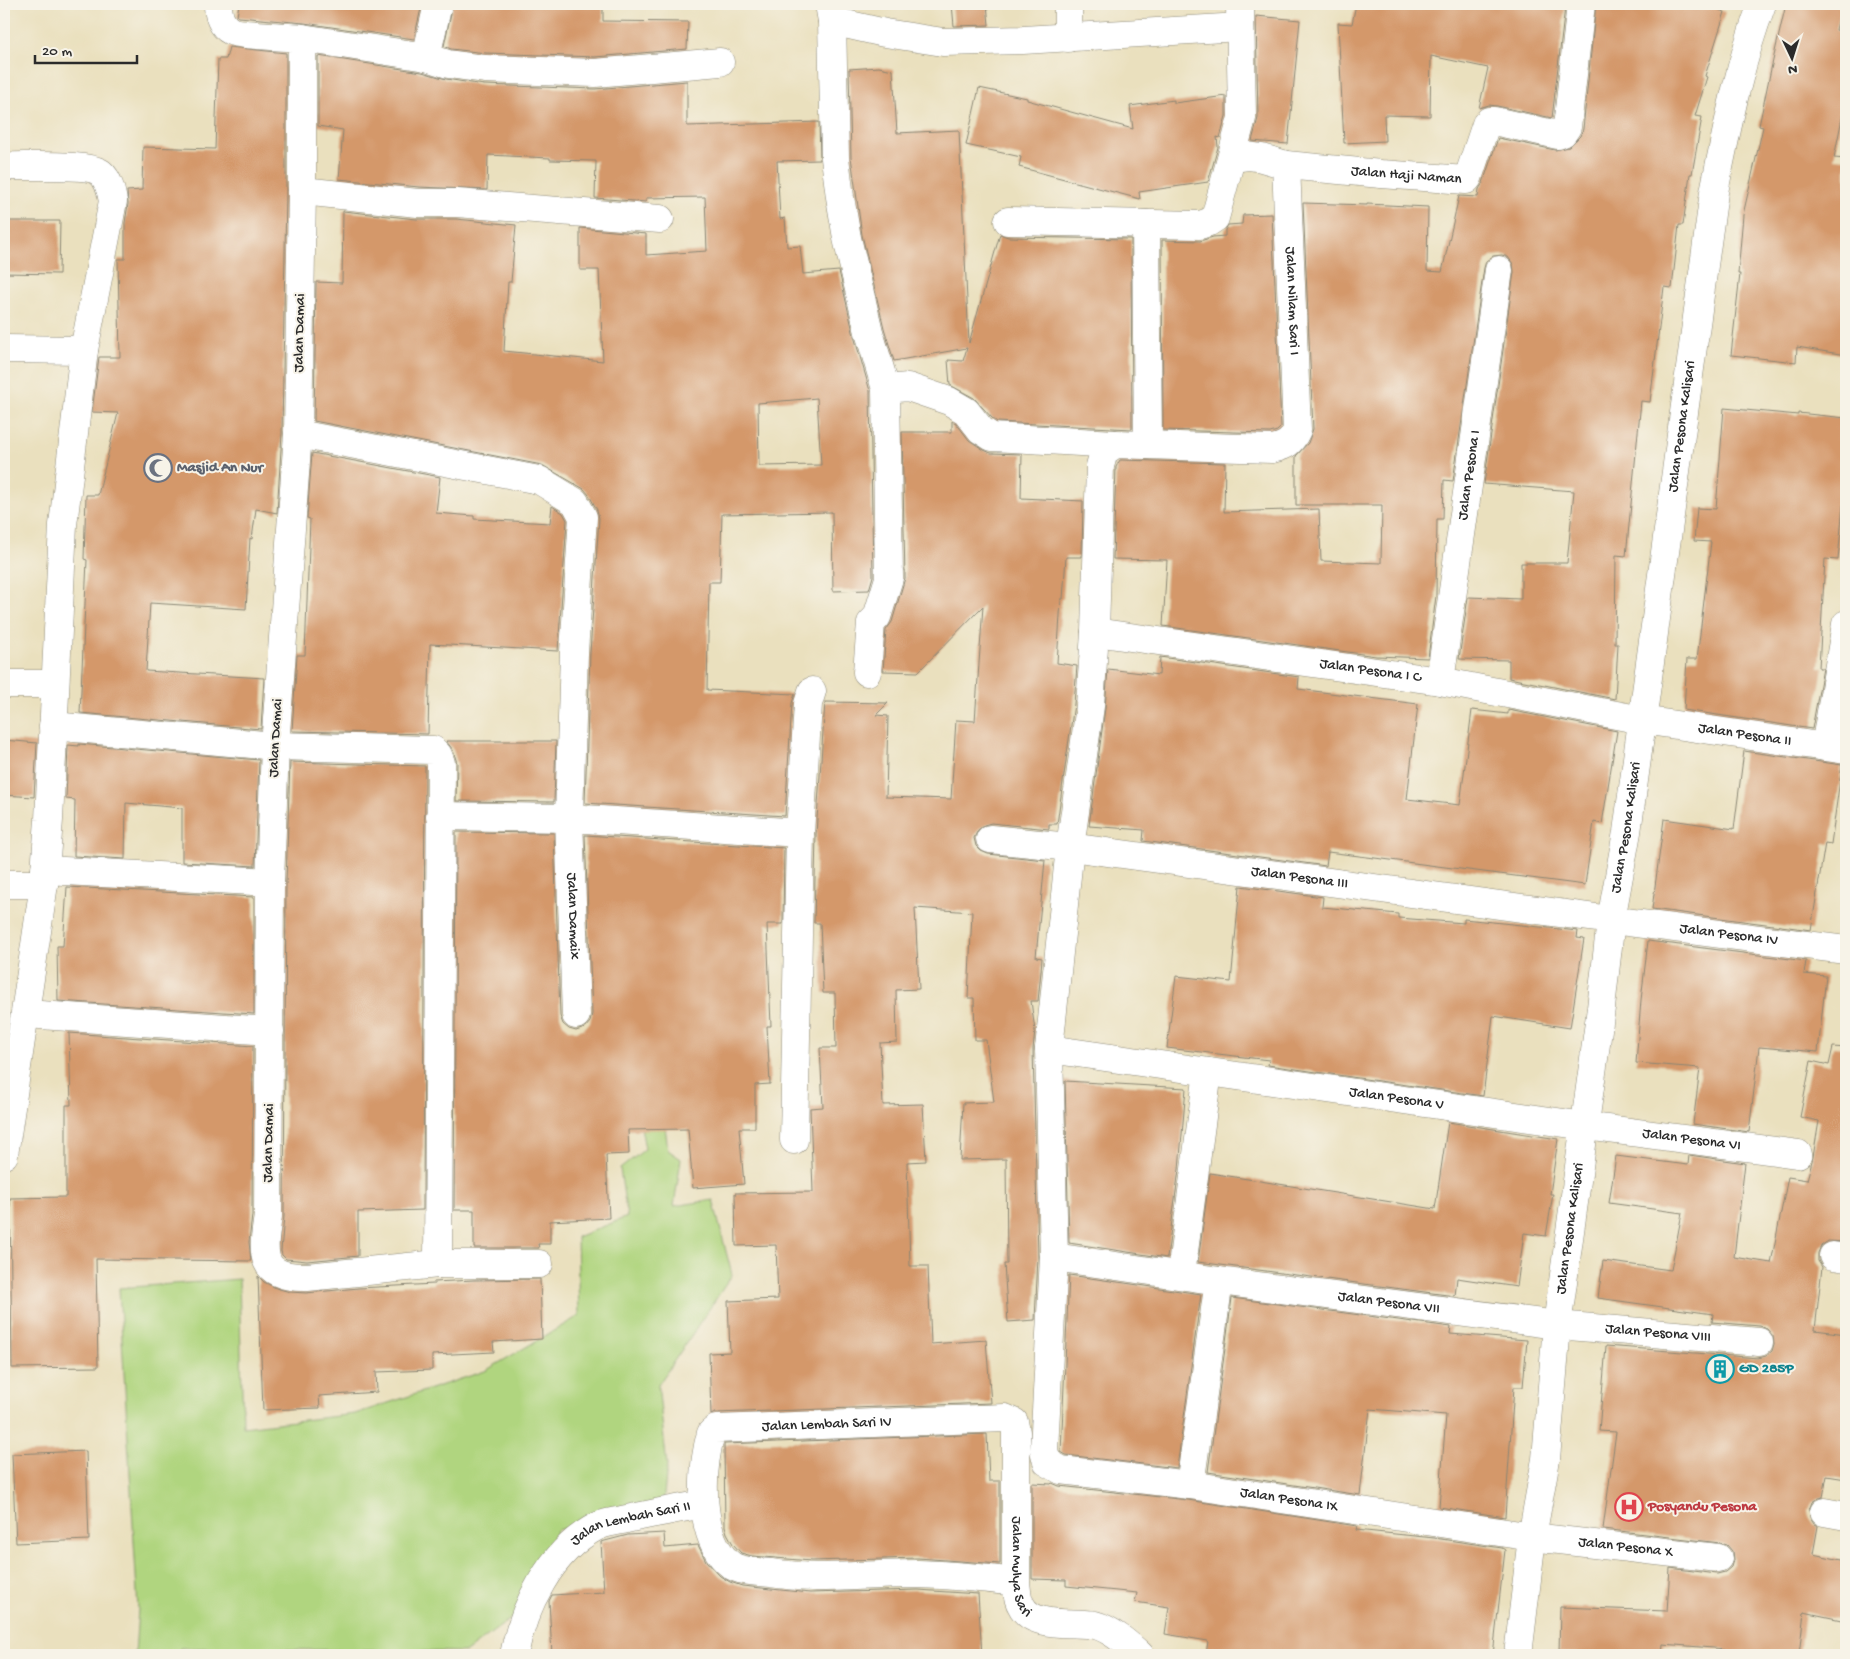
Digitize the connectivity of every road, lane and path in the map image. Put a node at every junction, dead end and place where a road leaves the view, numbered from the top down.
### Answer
1 (218, 4) edge
2 (438, 4) edge
3 (1068, 4) edge
4 (1582, 4) edge
5 (1762, 4) edge
6 (831, 12) edge
7 (1240, 16) edge
8 (302, 38) junction
9 (1068, 38) junction
10 (426, 57) junction
11 (720, 62) dead end
12 (1232, 158) junction
13 (1286, 164) junction
14 (4, 166) edge
15 (302, 191) junction
16 (660, 218) dead end
17 (1008, 221) dead end
18 (1146, 224) junction
19 (1499, 270) dead end
20 (4, 349) edge
21 (84, 350) junction
22 (886, 389) junction
23 (298, 434) junction
24 (1148, 445) junction
25 (1108, 455) junction
26 (1846, 624) edge
27 (1096, 632) junction
28 (867, 672) dead end
29 (1440, 681) junction
30 (4, 684) edge
31 (55, 684) junction
32 (812, 691) dead end
33 (1642, 720) junction
34 (53, 726) junction
35 (274, 746) junction
36 (1836, 749) edge
37 (440, 816) junction
38 (569, 818) junction
39 (800, 833) junction
40 (990, 839) dead end
41 (1070, 847) junction
42 (45, 877) junction
43 (270, 882) junction
44 (4, 884) edge
45 (1611, 920) junction
46 (1846, 950) edge
47 (26, 1014) junction
48 (576, 1015) dead end
49 (270, 1030) junction
50 (1049, 1049) junction
51 (1208, 1072) junction
52 (8, 1107) edge
53 (1585, 1126) junction
54 (794, 1140) dead end
55 (1798, 1154) dead end
56 (4, 1155) edge
57 (1054, 1257) junction
58 (438, 1264) junction
59 (539, 1264) dead end
60 (1181, 1274) junction
61 (1219, 1281) junction
62 (1557, 1325) junction
63 (1759, 1342) dead end
64 (1014, 1422) joint
65 (1190, 1485) junction
66 (704, 1504) junction
67 (1532, 1537) junction
68 (1718, 1558) dead end
69 (1016, 1582) junction
70 (514, 1655) edge
71 (1140, 1655) edge
72 (1518, 1655) edge

1 - 8 street
2 - 10 street
3 - 9 street
4 - 13 street, Jalan Haji Naman
5 - 33 street, Jalan Pesona Kalisari
6 - 9 street
6 - 22 street
7 - 9 street
7 - 12 street
8 - 10 street
8 - 15 street, Jalan Damai
10 - 11 street
12 - 13 street
12 - 18 street
13 - 24 street, Jalan Nilam Sari I
14 - 21 street
15 - 16 street
15 - 23 street, Jalan Damai
17 - 18 street
18 - 24 street
19 - 29 street, Jalan Pesona I
20 - 21 street
21 - 31 street
22 - 25 street, Jalan Nilam Sari I
22 - 28 street
23 - 35 street, Jalan Damai
23 - 38 street, Jalan Damaix
24 - 25 street, Jalan Nilam Sari I
25 - 27 street
26 - 36 street
27 - 29 street, Jalan Pesona I C
27 - 41 street
29 - 33 street, Jalan Pesona I C
30 - 31 street
31 - 34 street
32 - 39 street
33 - 36 street, Jalan Pesona II
33 - 45 street, Jalan Pesona Kalisari
34 - 35 street
34 - 42 street
35 - 37 street
35 - 43 street, Jalan Damai
37 - 38 street
37 - 58 street
38 - 39 street
38 - 48 street, Jalan Damaix
39 - 54 street
40 - 41 street, Jalan Pesona III
41 - 45 street, Jalan Pesona III
41 - 50 street
42 - 43 street
42 - 44 street
42 - 47 street
43 - 49 street, Jalan Damai
45 - 46 street, Jalan Pesona IV
45 - 53 street, Jalan Pesona Kalisari
47 - 49 street
47 - 52 street
49 - 58 street, Jalan Damai
50 - 51 street, Jalan Pesona V
50 - 57 street
51 - 53 street, Jalan Pesona V
51 - 60 street
52 - 56 street
53 - 55 street, Jalan Pesona VI
53 - 62 street, Jalan Pesona Kalisari
57 - 60 street, Jalan Pesona VII
57 - 65 street, Jalan Pesona IX
58 - 59 street, Jalan Damai
60 - 61 street, Jalan Pesona VII
61 - 62 street, Jalan Pesona VII
61 - 65 street
62 - 63 street, Jalan Pesona VIII
62 - 67 street, Jalan Pesona Kalisari
64 - 66 street, Jalan Lembah Sari IV
64 - 69 street, Jalan Mulya Sari
65 - 67 street, Jalan Pesona IX
66 - 69 street, Jalan Lembah Sari II
66 - 70 street, Jalan Lembah Sari II
67 - 68 street, Jalan Pesona X
67 - 72 street, Jalan Pesona Kalisari
69 - 71 street, Jalan Mulya Sari

